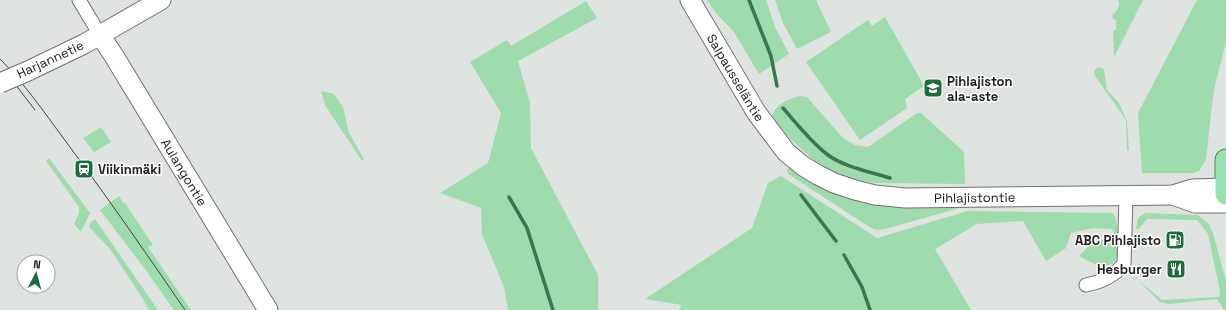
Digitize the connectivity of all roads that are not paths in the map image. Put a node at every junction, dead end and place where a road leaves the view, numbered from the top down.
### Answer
1 (79, 0) edge
2 (161, 0) edge
3 (690, 0) edge
4 (100, 35) junction
5 (0, 82) edge
6 (786, 152) joint
7 (1226, 160) edge
8 (1226, 188) edge
9 (1226, 194) edge
10 (1173, 195) junction
11 (1126, 196) junction
12 (1226, 204) edge
13 (1086, 285) dead end
14 (268, 310) edge

1 - 4 street
2 - 4 street
3 - 6 street, Salpausseläntie
4 - 5 street, Harjannetie, bridge
4 - 14 street, Aulangontie
6 - 11 street, Pihlajistontie
7 - 8 main road
8 - 9 main road
8 - 10 street, Pihlajistontie
10 - 11 street, Pihlajistontie
10 - 12 street, Pihlajistontie
11 - 13 street

